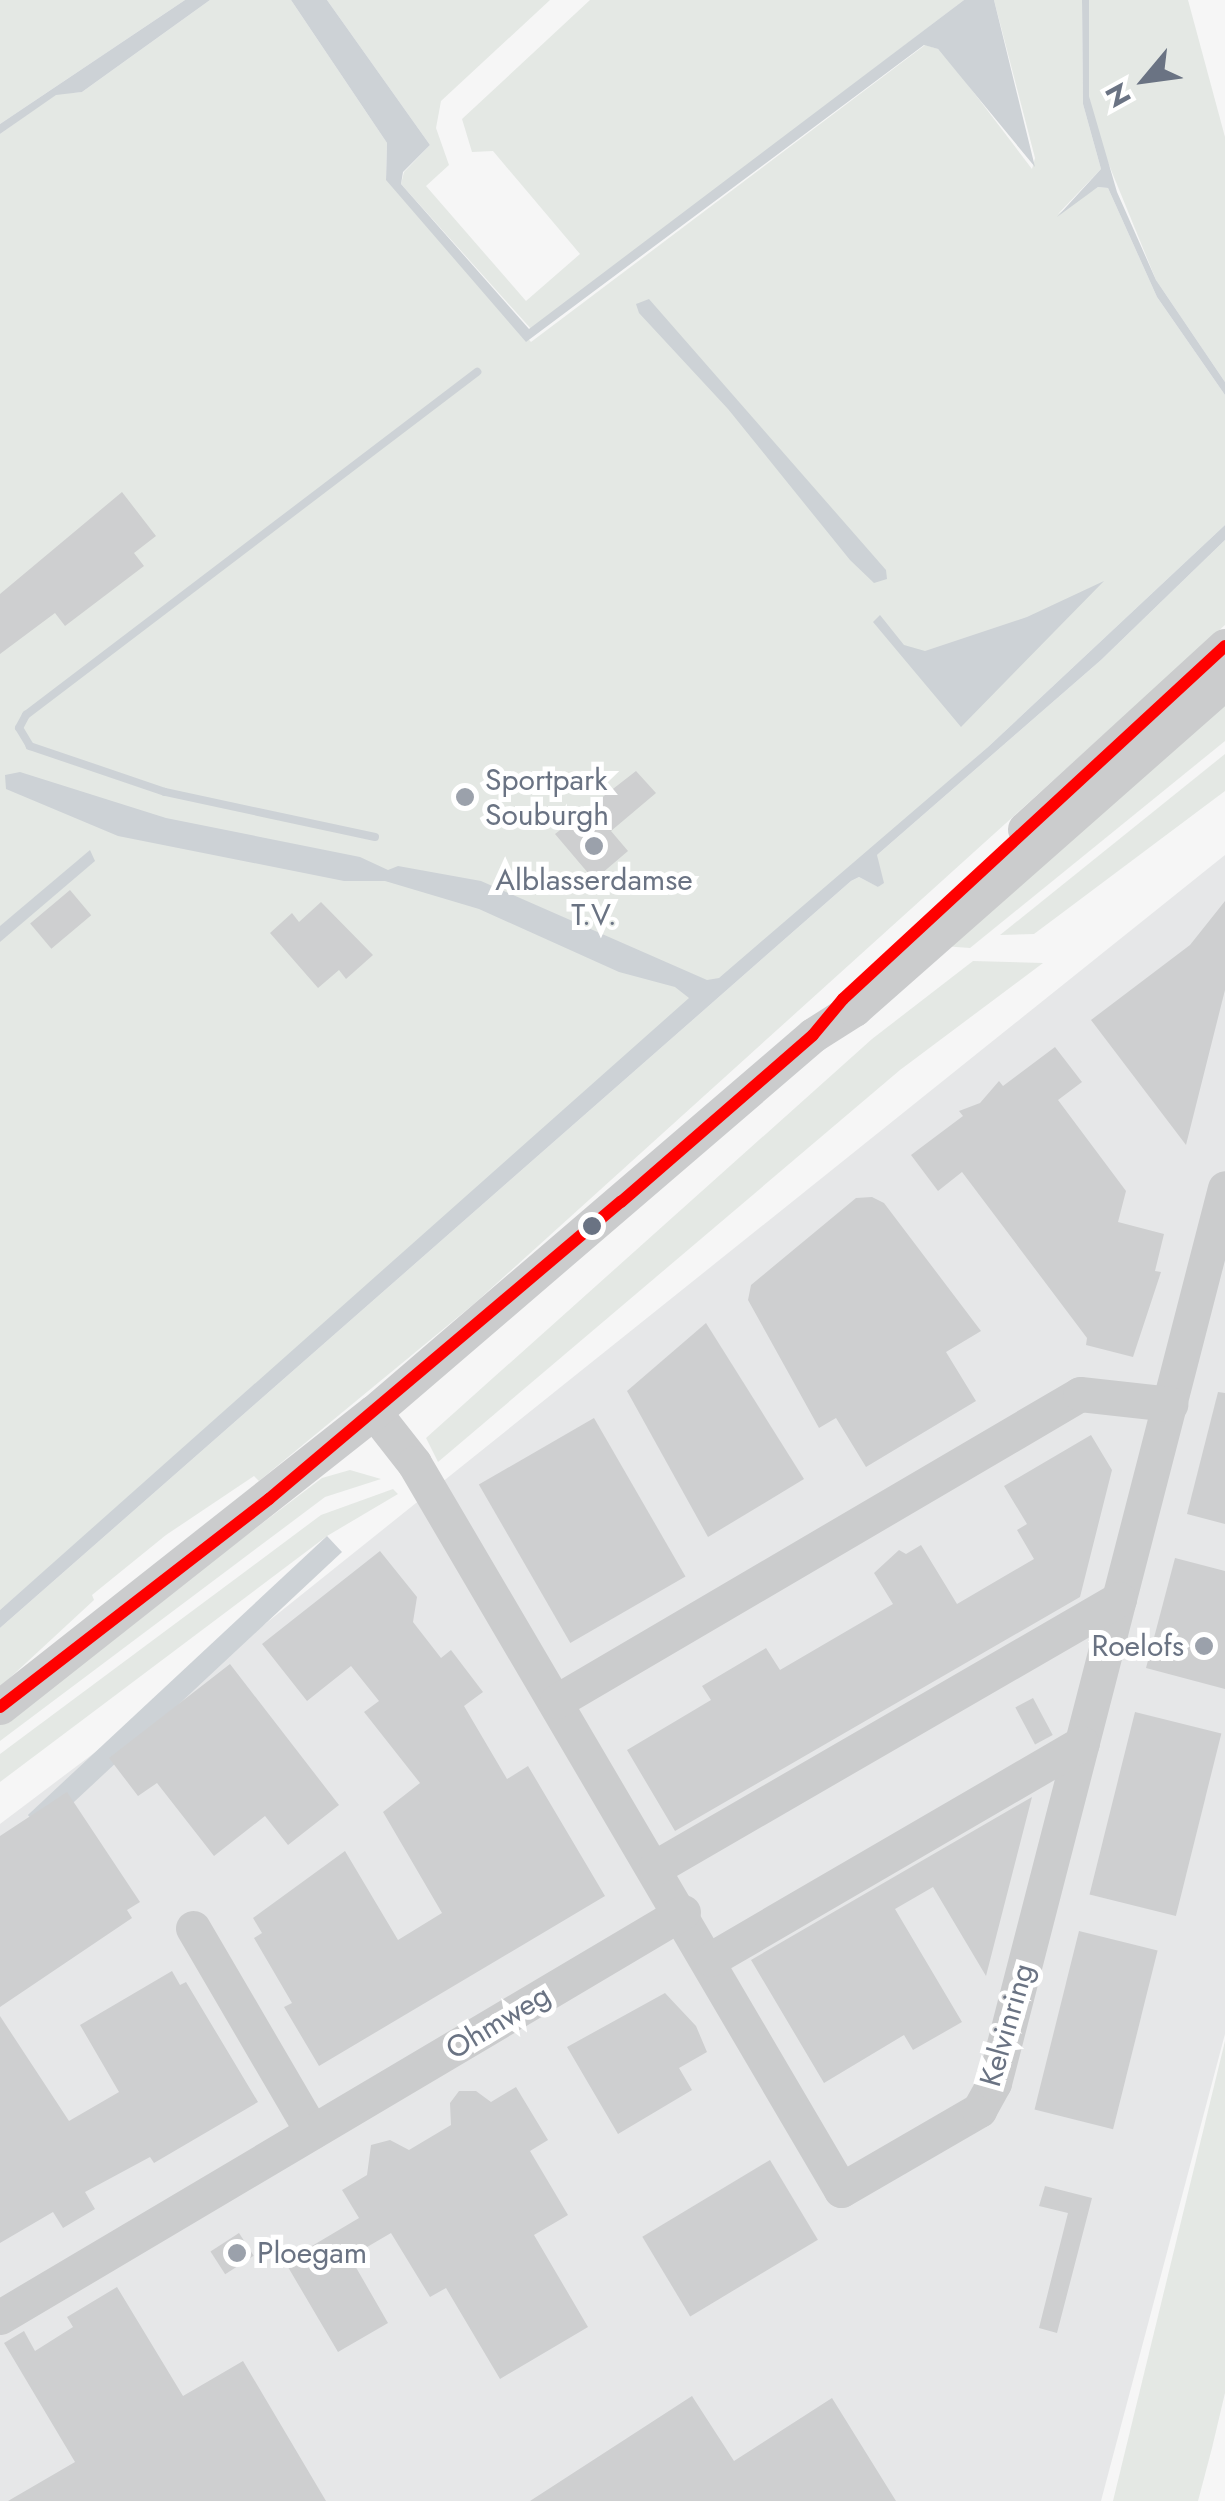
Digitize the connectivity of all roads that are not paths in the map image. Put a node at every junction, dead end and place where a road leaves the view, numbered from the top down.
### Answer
1 (1225, 646) edge
2 (1225, 682) edge
3 (812, 1035) junction
4 (1225, 1188) edge
5 (1170, 1404) junction
6 (374, 1412) junction
7 (1119, 1598) junction
8 (556, 1701) junction
9 (0, 1707) edge
10 (1082, 1743) junction
11 (656, 1867) junction
12 (683, 1912) junction
13 (192, 1928) dead end
14 (711, 1959) junction
15 (312, 2132) junction
16 (0, 2318) edge

1 - 3 street
2 - 3 street
3 - 6 street
4 - 5 street, Kelvinring
5 - 7 street, Kelvinring
5 - 8 street
6 - 8 street, Kelvinring
6 - 9 street
7 - 10 street, Kelvinring
7 - 11 street
8 - 11 street, Kelvinring
10 - 14 street
10 - 14 street, Kelvinring
11 - 12 street, Kelvinring
12 - 14 street, Kelvinring
12 - 15 street, Ohmweg
13 - 15 street
15 - 16 street, Ohmweg

